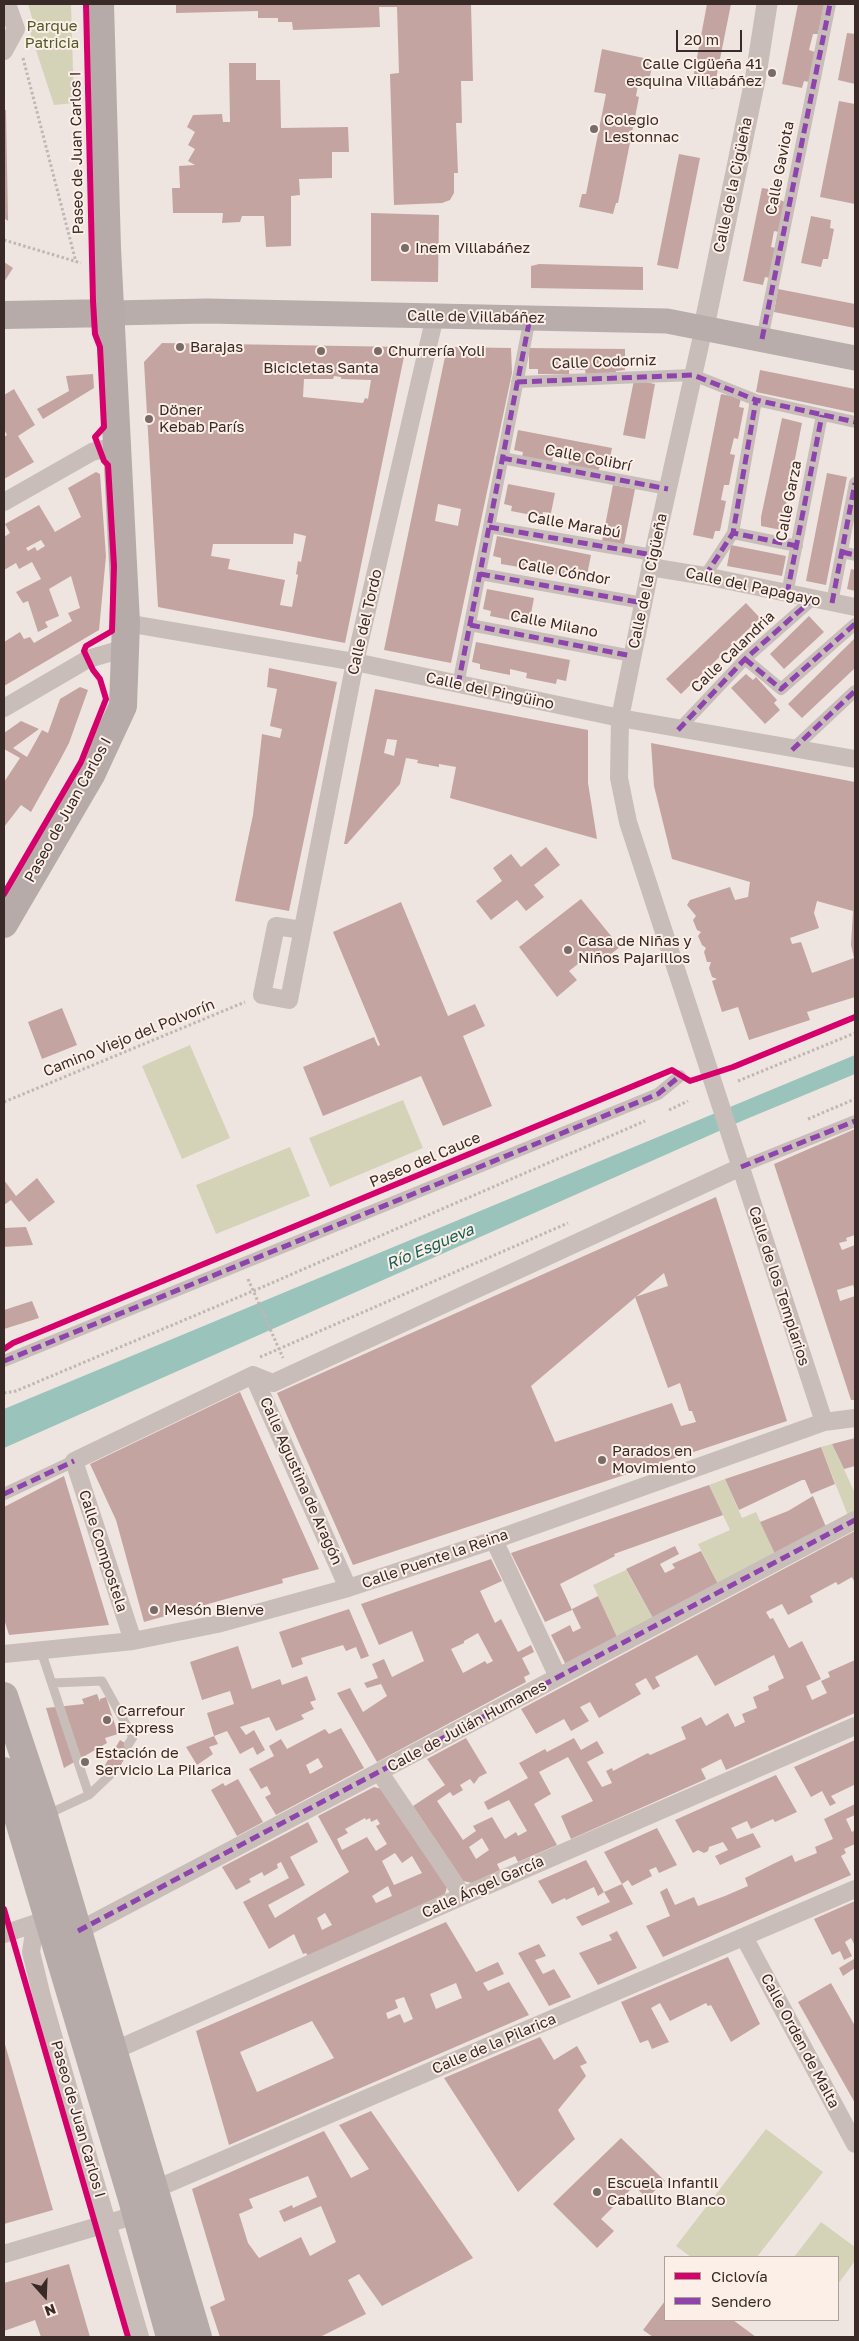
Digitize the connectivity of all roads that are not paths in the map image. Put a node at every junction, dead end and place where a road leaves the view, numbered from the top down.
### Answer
1 (7, 4) edge
2 (100, 4) edge
3 (767, 4) edge
4 (830, 4) edge
5 (4, 51) edge
6 (112, 313) junction
7 (4, 315) edge
8 (436, 316) junction
9 (530, 318) junction
10 (704, 327) junction
11 (762, 340) junction
12 (855, 358) edge
13 (693, 375) junction
14 (517, 382) junction
15 (756, 400) junction
16 (822, 415) junction
17 (855, 422) edge
18 (118, 444) junction
19 (502, 458) junction
20 (855, 483) edge
21 (668, 489) junction
22 (4, 502) edge
23 (489, 527) junction
24 (733, 533) junction
25 (797, 546) junction
26 (842, 552) junction
27 (855, 555) edge
28 (652, 561) junction
29 (480, 574) junction
30 (705, 576) junction
31 (788, 594) junction
32 (813, 599) junction
33 (643, 603) junction
34 (832, 603) junction
35 (855, 607) edge
36 (470, 624) junction
37 (855, 624) edge
38 (126, 636) junction
39 (632, 656) junction
40 (746, 659) junction
41 (355, 662) junction
42 (458, 685) junction
43 (855, 691) edge
44 (4, 708) edge
45 (620, 718) junction
46 (678, 730) junction
47 (792, 750) junction
48 (855, 759) edge
49 (4, 924) edge
50 (302, 930) junction
51 (680, 1076) dead end
52 (855, 1120) edge
53 (735, 1150) joint
54 (741, 1167) junction
55 (4, 1361) edge
56 (253, 1368) junction
57 (855, 1418) edge
58 (824, 1422) junction
59 (74, 1461) junction
60 (4, 1494) edge
61 (855, 1520) edge
62 (494, 1540) junction
63 (348, 1588) junction
64 (133, 1641) junction
65 (41, 1651) junction
66 (4, 1654) edge
67 (558, 1677) junction
68 (53, 1683) junction
69 (4, 1696) edge
70 (855, 1726) edge
71 (128, 1745) dead end
72 (4, 1772) edge
73 (380, 1773) junction
74 (110, 1775) dead end
75 (89, 1795) junction
76 (44, 1816) junction
77 (855, 1889) edge
78 (463, 1896) junction
79 (48, 1919) junction
80 (78, 1931) junction
81 (4, 1934) edge
82 (744, 1937) junction
83 (113, 2051) junction
84 (855, 2144) edge
85 (141, 2201) junction
86 (107, 2225) junction
87 (4, 2254) edge
88 (140, 2337) edge
89 (170, 2337) edge
90 (198, 2337) edge

1 - 5 street
2 - 6 main road, Paseo de Juan Carlos I
3 - 10 street, Calle de la Cigüeña
4 - 11 street, Calle Gaviota
6 - 7 main road, Calle de Villabáñez
6 - 8 main road, Calle de Villabáñez
6 - 18 main road, Paseo de Juan Carlos I
8 - 9 main road, Calle de Villabáñez
8 - 41 street, Calle del Tordo
9 - 10 main road, Calle de Villabáñez
9 - 14 street
10 - 11 main road, Calle de Villabáñez
10 - 13 street, Calle de la Cigüeña
11 - 12 main road, Calle de Villabáñez
13 - 14 street, Calle Codorniz
13 - 15 street
13 - 21 street, Calle de la Cigüeña
14 - 19 street
15 - 16 street
15 - 24 street
16 - 17 street
16 - 25 street, Calle Garza
18 - 22 street
18 - 38 main road, Paseo de Juan Carlos I
19 - 21 street, Calle Colibrí
19 - 23 street
20 - 26 street
21 - 28 street, Calle de la Cigüeña
23 - 28 street, Calle Marabú
23 - 29 street
24 - 25 street
24 - 30 street
25 - 31 street, Calle Garza
26 - 27 street
26 - 34 street
28 - 30 street, Calle del Papagayo
28 - 33 street, Calle de la Cigüeña
29 - 33 street, Calle Cóndor
29 - 36 street
30 - 31 street, Calle del Papagayo
31 - 32 street, Calle del Papagayo
32 - 34 street, Calle del Papagayo
32 - 40 street, Calle Calandria
33 - 39 street, Calle de la Cigüeña
34 - 35 street, Calle del Papagayo
36 - 39 street, Calle Milano
36 - 42 street
37 - 40 street
38 - 41 street, Calle del Pingüino
38 - 44 street
38 - 49 main road, Paseo de Juan Carlos I
39 - 45 street, Calle de la Cigüeña
40 - 46 street, Calle Calandria
41 - 42 street, Calle del Pingüino
41 - 50 street, Calle del Tordo
42 - 45 street, Calle del Pingüino
43 - 47 street
45 - 46 street, Calle del Pingüino
45 - 53 street, Calle de la Cigüeña
46 - 47 street, Calle del Pingüino
47 - 48 street, Calle del Pingüino
50 - 50 street, Calle del Tordo
51 - 55 street, Paseo del Cauce
52 - 54 street
53 - 54 street, Calle de los Templarios
54 - 56 street
54 - 58 street, Calle de los Templarios
56 - 59 street
56 - 63 street, Calle Agustina de Aragón
57 - 58 street, Calle Puente la Reina
58 - 62 street, Calle Puente la Reina
59 - 60 street
59 - 64 street, Calle Compostela
61 - 67 street, Calle de Julián Humanes
62 - 63 street, Calle Puente la Reina
62 - 67 street
63 - 64 street, Calle Puente la Reina
64 - 65 street, Calle Puente la Reina
65 - 66 street, Calle Puente la Reina
65 - 68 lane
67 - 73 street, Calle de Julián Humanes
68 - 71 lane
68 - 75 lane
69 - 76 main road, Paseo de Juan Carlos I
70 - 78 street, Calle Ángel García
72 - 79 main road, Paseo de Juan Carlos I
73 - 78 street
73 - 80 street, Calle de Julián Humanes
74 - 75 lane
75 - 76 lane
76 - 80 main road, Paseo de Juan Carlos I
77 - 82 street, Calle de la Pilarica
78 - 83 street, Calle Ángel García
79 - 81 street
79 - 85 main road, Paseo de Juan Carlos I
79 - 86 street
80 - 83 main road, Paseo de Juan Carlos I
82 - 84 street, Calle Orden de Malta
82 - 85 street, Calle de la Pilarica
83 - 85 main road, Paseo de Juan Carlos I
85 - 86 street, Calle de la Pilarica
85 - 89 main road, Paseo de Juan Carlos I
85 - 90 main road, Paseo de Juan Carlos I
86 - 87 street, Calle de la Pilarica
86 - 88 street

